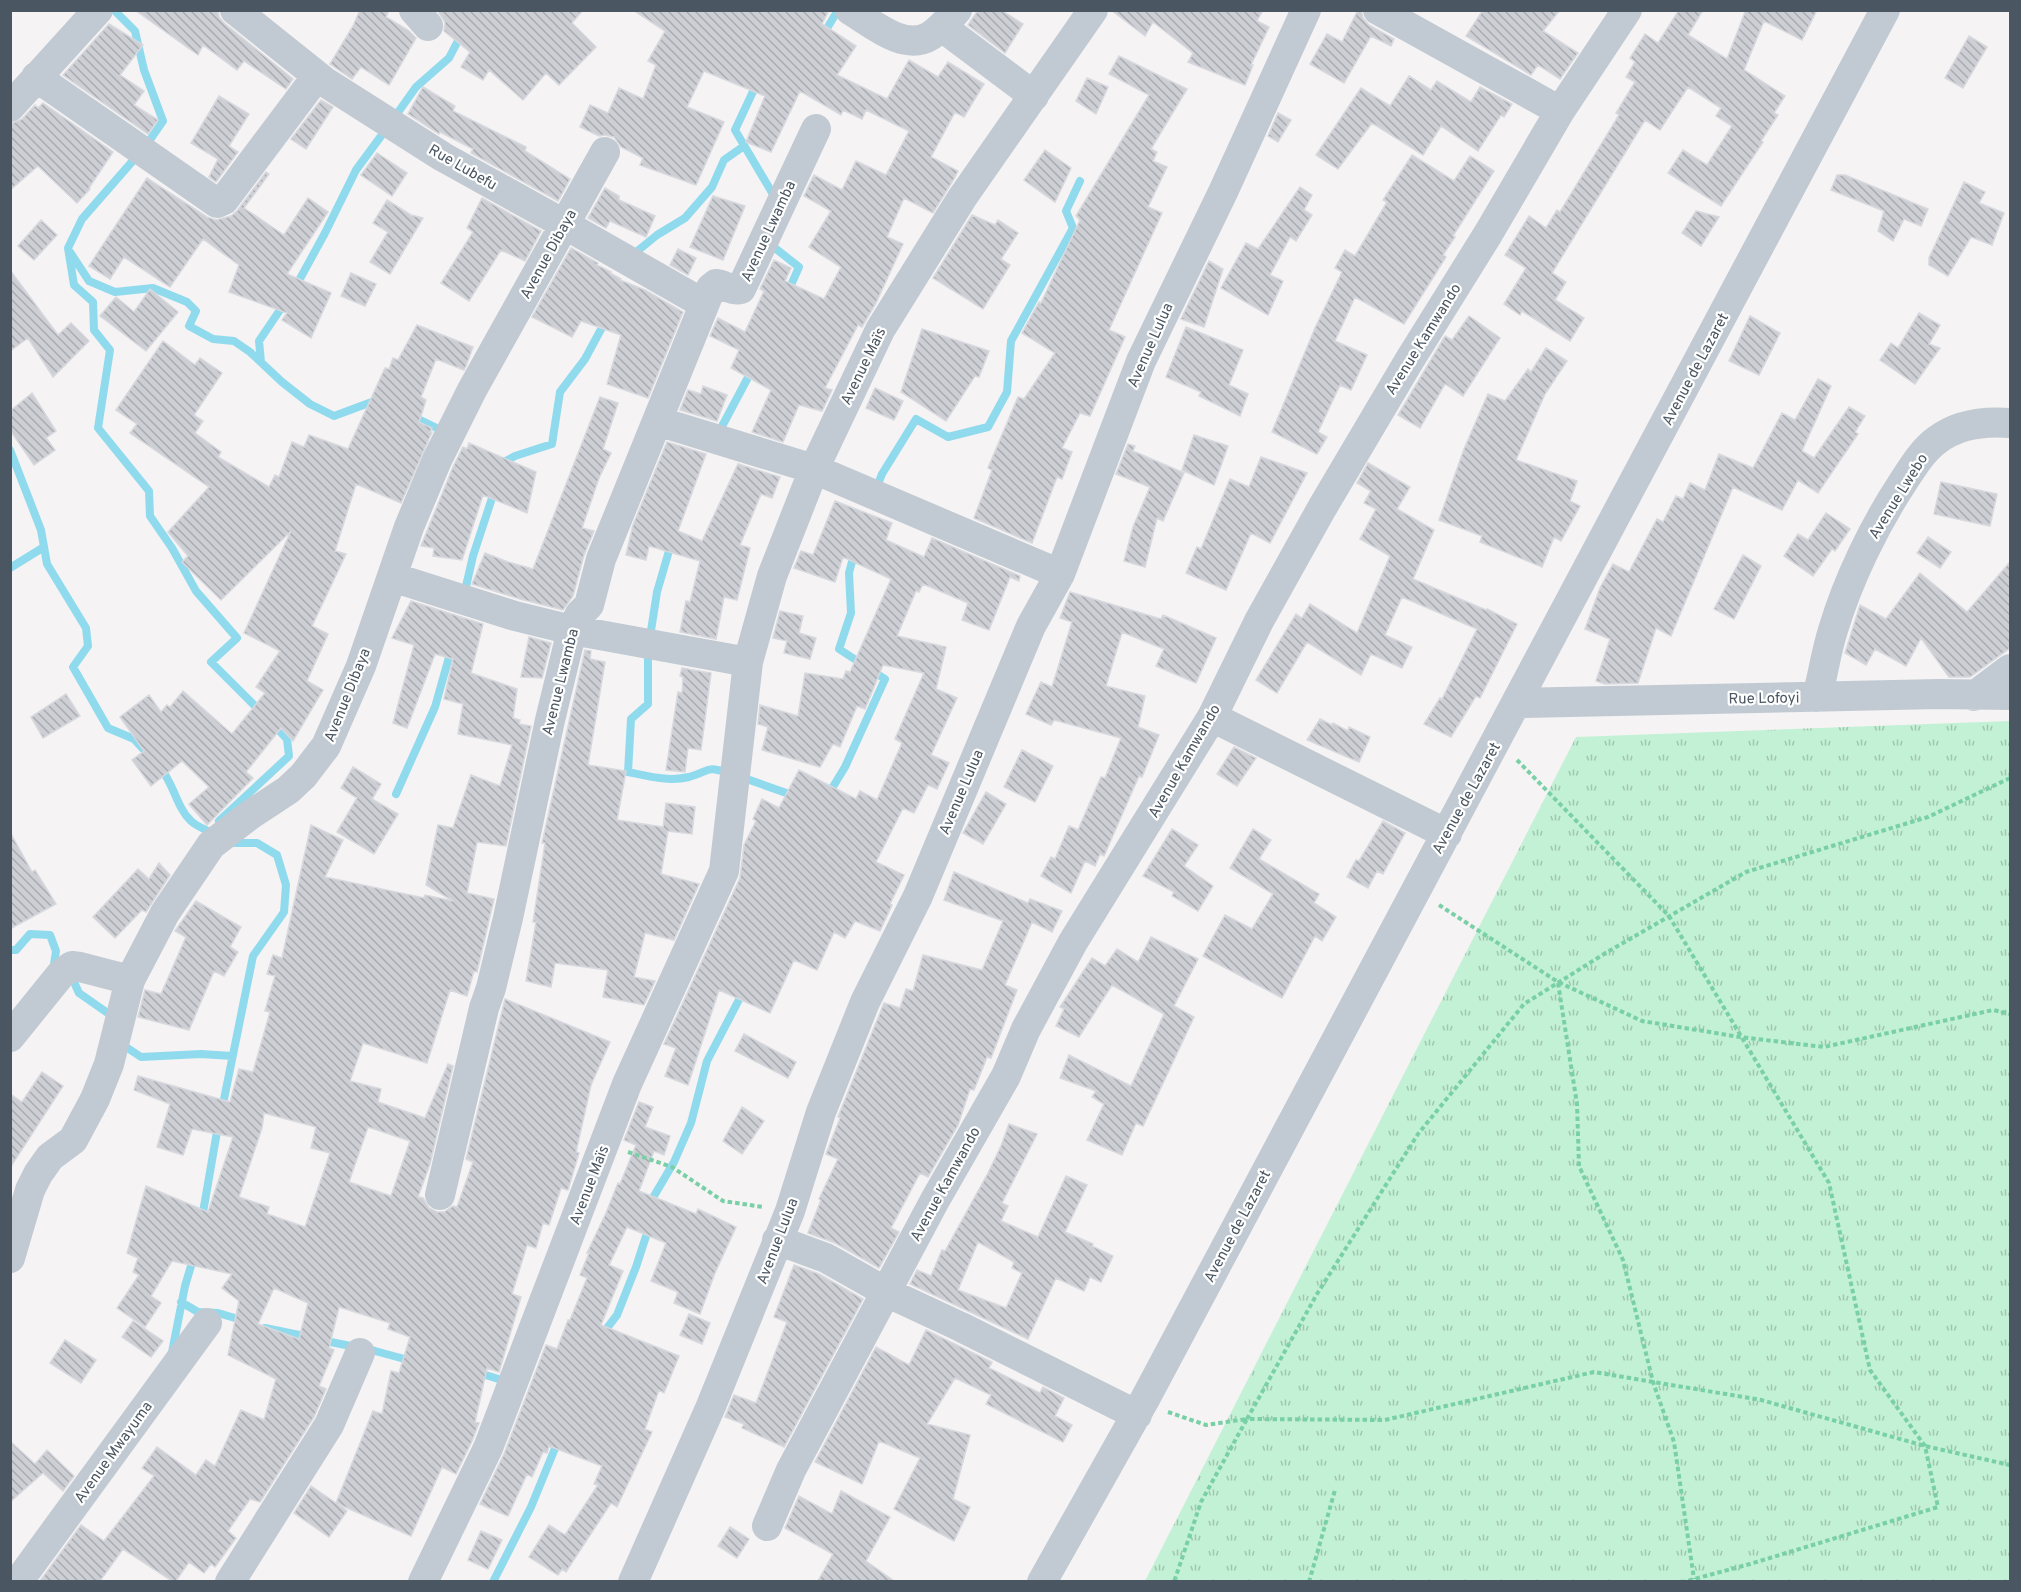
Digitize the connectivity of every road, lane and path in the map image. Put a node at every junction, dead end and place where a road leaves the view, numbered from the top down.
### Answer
1 (98, 10) edge
2 (235, 10) edge
3 (850, 10) edge
4 (1093, 10) edge
5 (1306, 10) edge
6 (1378, 10) edge
7 (1627, 10) edge
8 (1885, 10) edge
9 (950, 19) edge
10 (317, 76) junction
11 (36, 77) junction
12 (1034, 96) junction
13 (10, 107) edge
14 (1560, 111) junction
15 (816, 129) dead end
16 (605, 152) dead end
17 (564, 224) junction
18 (704, 304) junction
19 (657, 421) junction
20 (2010, 423) edge
21 (814, 469) junction
22 (1060, 574) junction
23 (392, 577) junction
24 (572, 630) junction
25 (748, 662) junction
26 (2010, 669) edge
27 (2010, 695) edge
28 (1974, 696) junction
29 (1817, 697) junction
30 (1518, 703) junction
31 (1212, 717) junction
32 (1517, 759) dead end
33 (2010, 778) edge
34 (1447, 834) junction
35 (1415, 891) junction
36 (1669, 916) junction
37 (130, 980) junction
38 (1558, 982) junction
39 (2010, 1014) edge
40 (10, 1037) edge
41 (1740, 1037) junction
42 (604, 1144) junction
43 (440, 1195) dead end
44 (790, 1211) junction
45 (777, 1240) junction
46 (10, 1258) edge
47 (886, 1292) junction
48 (207, 1323) dead end
49 (360, 1353) dead end
50 (1653, 1382) junction
51 (1141, 1407) junction
52 (1246, 1419) junction
53 (1925, 1446) junction
54 (2010, 1465) edge
55 (1335, 1490) dead end
56 (767, 1526) dead end
57 (1694, 1579) junction
58 (18, 1581) edge
59 (230, 1581) edge
60 (423, 1581) edge
61 (633, 1581) edge
62 (1042, 1581) edge
63 (1174, 1581) edge
64 (1309, 1581) edge
65 (1683, 1581) edge

1 - 11 street
2 - 10 street, Rue Lubefu
3 - 9 street
4 - 12 street, Avenue Maïs
5 - 22 street, Avenue Lulua
6 - 14 street
7 - 14 street, Avenue Kamwando
8 - 30 street, Avenue de Lazaret
9 - 12 street
10 - 11 street
10 - 17 street, Rue Lubefu
11 - 13 street
12 - 21 street, Avenue Maïs
14 - 31 street, Avenue Kamwando
15 - 18 street, Avenue Lwamba
16 - 17 street, Avenue Dibaya
17 - 18 street, Rue Lubefu
17 - 23 street, Avenue Dibaya
18 - 19 street, Avenue Lwamba
19 - 21 street
19 - 24 street, Avenue Lwamba
20 - 29 street, Avenue Lwebo
21 - 22 street
21 - 25 street, Avenue Maïs
22 - 44 street, Avenue Lulua
23 - 24 street
23 - 37 street, Avenue Dibaya
24 - 25 street
24 - 43 street, Avenue Lwamba
25 - 42 street, Avenue Maïs
26 - 28 street
27 - 28 street, Rue Lofoyi
28 - 29 street, Rue Lofoyi
29 - 30 street, Rue Lofoyi
30 - 34 street, Avenue de Lazaret
31 - 34 street
31 - 47 street, Avenue Kamwando
32 - 36 path
33 - 36 path
34 - 35 street, Avenue de Lazaret
35 - 38 path
35 - 51 street, Avenue de Lazaret
36 - 38 path
36 - 41 path
37 - 40 street
37 - 46 street, Avenue Dibaya
38 - 41 path
38 - 50 path
38 - 52 path
39 - 41 path
41 - 53 path
42 - 44 path
42 - 60 street, Avenue Maïs
44 - 45 street, Avenue Lulua
45 - 47 street
45 - 61 street, Avenue Lulua
47 - 51 street
47 - 56 street, Avenue Kamwando
48 - 58 street, Avenue Mwayuma
49 - 59 street
50 - 52 path
50 - 53 path
50 - 57 path
51 - 52 path
51 - 62 street, Avenue de Lazaret
52 - 63 path
53 - 54 path
53 - 57 path
55 - 64 path
57 - 65 path

